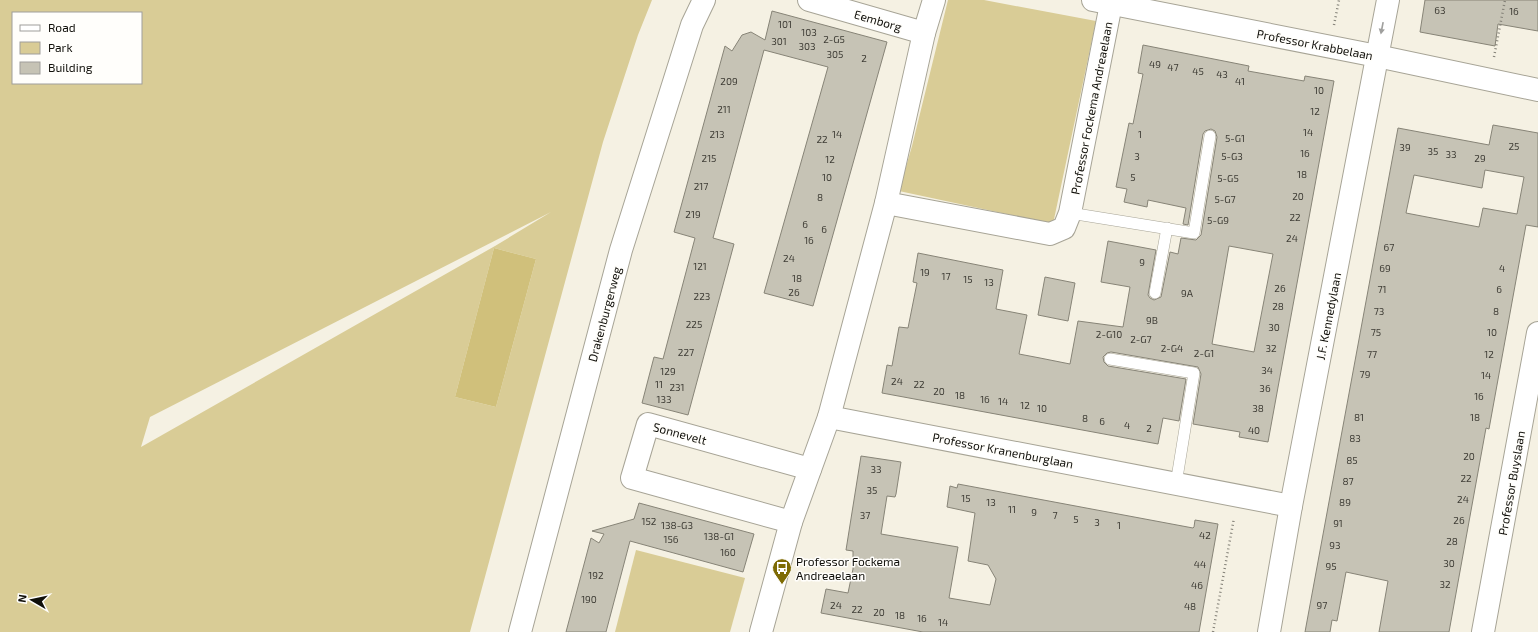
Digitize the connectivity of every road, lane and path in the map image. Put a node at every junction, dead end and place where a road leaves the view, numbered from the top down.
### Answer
1 (704, 0) edge
2 (809, 0) edge
3 (934, 0) edge
4 (1388, 0) edge
5 (1505, 0) edge
6 (1102, 2) edge
7 (924, 33) junction
8 (1377, 56) junction
9 (1490, 80) junction
10 (1538, 90) edge
11 (1210, 136) dead end
12 (886, 203) junction
13 (1070, 213) junction
14 (1167, 228) junction
15 (1155, 293) dead end
16 (1538, 333) edge
17 (1110, 359) dead end
18 (829, 417) junction
19 (810, 469) junction
20 (1176, 484) junction
21 (1238, 496) junction
22 (1291, 506) junction
23 (791, 522) junction
24 (520, 632) edge
25 (762, 632) edge
26 (1213, 632) edge
27 (1269, 632) edge
28 (1484, 632) edge

1 - 24 street, Drakenburgerweg
2 - 7 street, Eemborg
3 - 7 street
4 -> 8 street, J.F. Kennedylaan
5 - 9 path
6 - 8 street, Professor Krabbelaan
6 - 13 street, Professor Fockema Andreaelaan
7 - 12 street
8 - 9 street, Professor Krabbelaan
8 - 22 street, J.F. Kennedylaan
9 - 10 street, Professor Krabbelaan
11 - 14 lane
12 - 13 street, Professor Fockema Andreaelaan
12 - 18 street
13 - 14 lane
14 - 15 lane
16 - 28 street, Professor Buyslaan
17 - 20 lane
18 - 19 street
18 - 20 street, Professor Kranenburglaan
19 - 23 street
19 - 23 street, Sonnevelt
20 - 21 street, Professor Kranenburglaan
21 - 22 street, Professor Kranenburglaan
21 - 26 path
22 - 27 street, J.F. Kennedylaan
23 - 25 street

